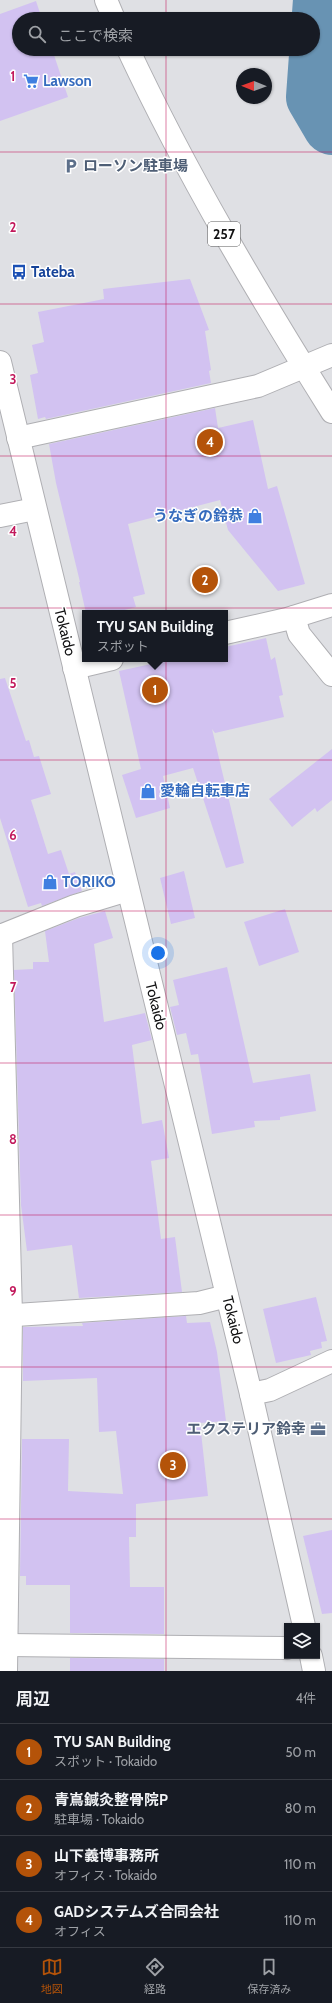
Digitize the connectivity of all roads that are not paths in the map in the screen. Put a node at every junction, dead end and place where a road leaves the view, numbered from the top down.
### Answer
1 (106, 0) edge
2 (111, 12) edge
3 (132, 56) edge
4 (332, 355) edge
5 (0, 362) edge
6 (304, 366) junction
7 (332, 412) edge
8 (18, 438) junction
9 (35, 509) junction
10 (0, 516) edge
11 (332, 606) edge
12 (294, 617) junction
13 (228, 632) edge
14 (99, 662) edge
15 (74, 668) junction
16 (332, 674) edge
17 (128, 890) junction
18 (1, 935) edge
19 (227, 1296) junction
20 (5, 1316) edge
21 (332, 1362) edge
22 (251, 1394) junction
23 (303, 1623) edge
24 (7, 1645) junction
25 (284, 1648) edge
26 (312, 1659) edge
27 (6, 1671) edge
28 (314, 1671) edge

1 - 2 main road
3 - 6 main road, 257
4 - 6 main road
5 - 8 main road, Tokaido
6 - 7 main road, 257
6 - 8 main road
8 - 9 main road, Tokaido
9 - 10 main road
9 - 15 main road, Tokaido
11 - 12 main road
12 - 13 main road
12 - 16 main road
14 - 15 main road
15 - 17 main road, Tokaido
17 - 18 main road
17 - 19 main road, Tokaido
18 - 20 main road
19 - 20 main road
19 - 22 main road, Tokaido
20 - 24 main road
21 - 22 main road
22 - 23 main road, Tokaido
24 - 25 main road
24 - 27 main road
26 - 28 main road

